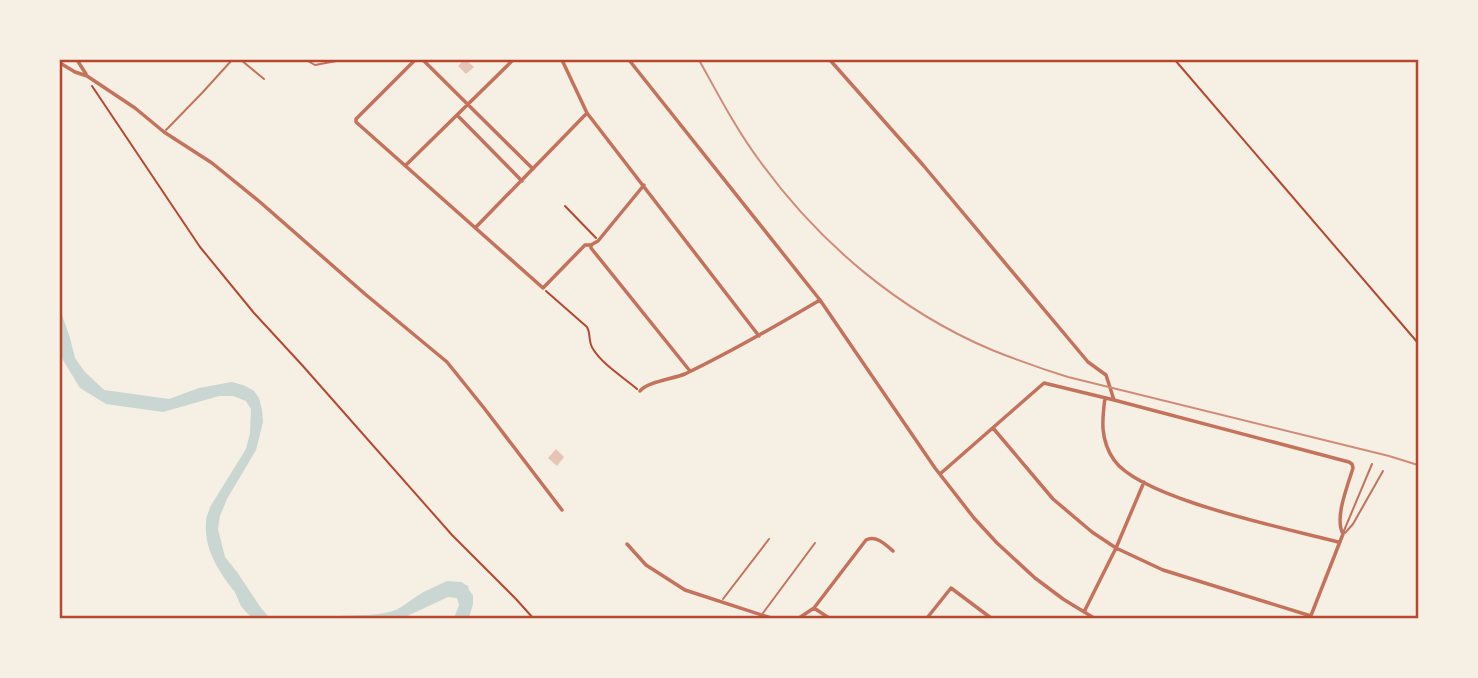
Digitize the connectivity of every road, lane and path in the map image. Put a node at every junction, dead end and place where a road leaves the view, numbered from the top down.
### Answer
1 (77, 60) edge
2 (232, 60) edge
3 (242, 60) edge
4 (306, 60) edge
5 (342, 60) edge
6 (415, 60) edge
7 (423, 60) edge
8 (513, 60) edge
9 (562, 60) edge
10 (629, 60) edge
11 (830, 60) edge
12 (1175, 60) edge
13 (60, 63) edge
14 (87, 76) junction
15 (264, 79) dead end
16 (467, 104) junction
17 (587, 113) junction
18 (456, 115) junction
19 (164, 132) junction
20 (406, 165) junction
21 (534, 169) junction
22 (522, 181) junction
23 (644, 185) junction
24 (565, 206) dead end
25 (476, 228) junction
26 (598, 241) junction
27 (591, 245) junction
28 (543, 288) junction
29 (820, 300) junction
30 (759, 336) junction
31 (1418, 343) edge
32 (690, 371) junction
33 (640, 391) joint
34 (1105, 398) junction
35 (1114, 400) junction
36 (993, 428) junction
37 (1372, 464) dead end
38 (1383, 471) dead end
39 (940, 474) junction
40 (1144, 482) junction
41 (562, 510) dead end
42 (1343, 534) junction
43 (769, 539) dead end
44 (814, 543) dead end
45 (1339, 543) junction
46 (627, 544) dead end
47 (1116, 548) junction
48 (893, 551) dead end
49 (720, 603) junction
50 (814, 608) junction
51 (1085, 615) edge
52 (761, 616) junction
53 (1311, 617) edge
54 (533, 618) edge
55 (771, 618) edge
56 (799, 618) edge
57 (829, 618) edge
58 (928, 618) edge
59 (991, 618) edge
60 (1094, 618) edge

1 - 14 street
2 - 19 lane
3 - 15 lane
4 - 5 lane
6 - 20 street
7 - 16 street
8 - 16 street
9 - 17 street
10 - 29 street
11 - 35 street
12 - 31 path
13 - 14 street
14 - 19 street
14 - 54 path
16 - 18 street
16 - 21 street
17 - 21 street
17 - 23 street
18 - 20 street
18 - 22 street
19 - 41 street
20 - 25 street
21 - 22 street
22 - 25 street
23 - 26 street
23 - 30 street
24 - 26 path
25 - 28 street
26 - 27 street
27 - 28 street
27 - 32 street
28 - 33 path
29 - 30 street
29 - 39 street
30 - 32 street
32 - 33 street
34 - 35 street
34 - 36 street
34 - 40 street
35 - 42 street
36 - 39 street
36 - 47 street
37 - 42 lane
38 - 42 lane
39 - 51 street
40 - 45 street
40 - 47 street
42 - 45 street
43 - 49 lane
44 - 52 lane
45 - 53 street
46 - 49 street
47 - 51 street
47 - 53 street
48 - 50 street
49 - 52 street
50 - 56 street
50 - 57 street
51 - 60 street
52 - 55 street
58 - 59 street

